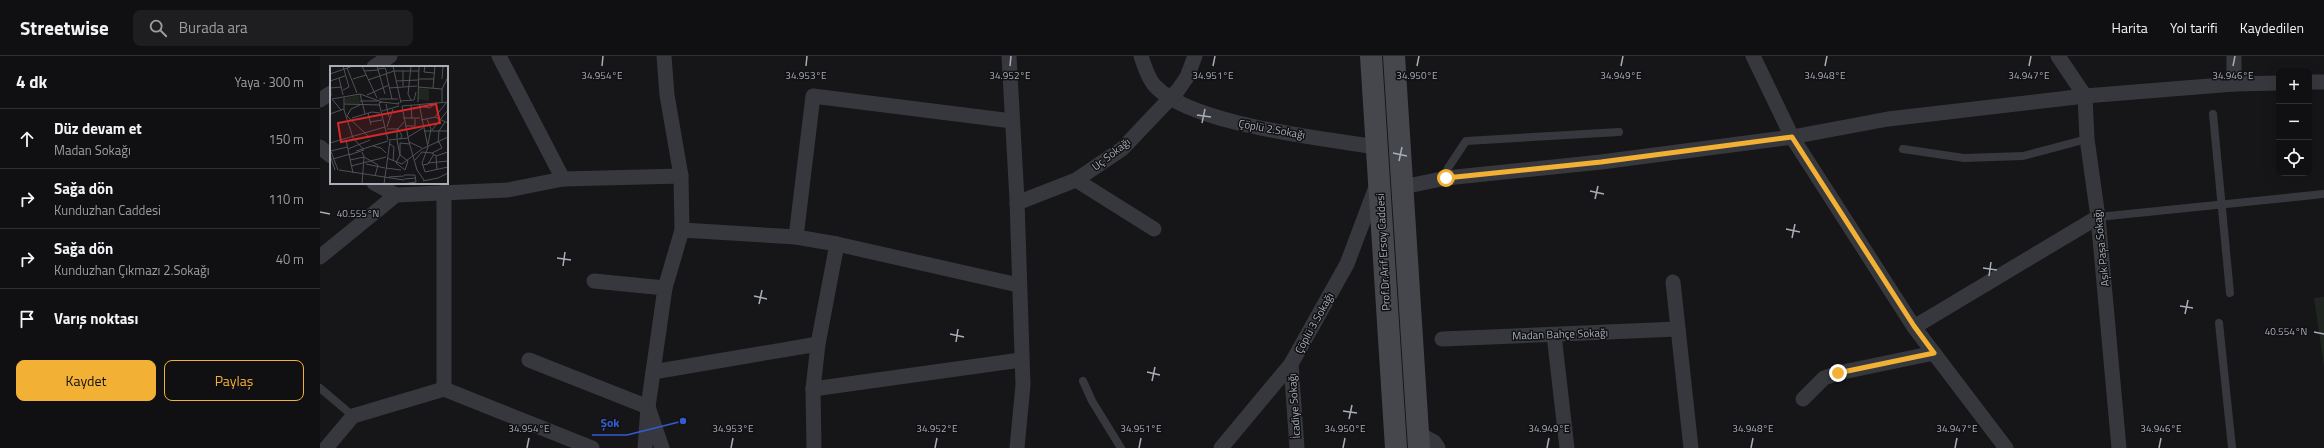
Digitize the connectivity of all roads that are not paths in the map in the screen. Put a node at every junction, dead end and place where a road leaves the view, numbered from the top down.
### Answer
1 (390, 56) edge
2 (499, 56) edge
3 (664, 56) edge
4 (1009, 56) edge
5 (1140, 56) edge
6 (1195, 56) edge
7 (1371, 56) edge
8 (1394, 56) edge
9 (2058, 56) edge
10 (2234, 56) edge
11 (1757, 60) edge
12 (375, 66) edge
13 (2312, 82) edge
14 (2324, 82) edge
15 (2276, 83) edge
16 (2234, 84) junction
17 (330, 94) edge
18 (2085, 96) junction
19 (1170, 98) junction
20 (320, 100) edge
21 (2213, 114) dead end
22 (1012, 121) junction
23 (1619, 132) dead end
24 (1792, 137) junction
25 (2087, 139) junction
26 (320, 147) edge
27 (1376, 147) junction
28 (1903, 149) dead end
29 (330, 155) edge
30 (680, 176) junction
31 (1446, 178) junction
32 (562, 179) junction
33 (1076, 180) junction
34 (1378, 180) junction
35 (376, 184) edge
36 (1403, 187) junction
37 (444, 192) junction
38 (2324, 194) edge
39 (396, 195) junction
40 (1017, 203) junction
41 (2221, 204) junction
42 (2098, 217) junction
43 (1154, 229) dead end
44 (682, 230) junction
45 (796, 237) junction
46 (837, 244) junction
47 (320, 257) edge
48 (594, 281) dead end
49 (1673, 282) dead end
50 (1018, 285) junction
51 (665, 288) junction
52 (2230, 293) dead end
53 (2219, 323) dead end
54 (1914, 326) junction
55 (1678, 329) junction
56 (1554, 335) junction
57 (1442, 339) dead end
58 (818, 344) junction
59 (1934, 353) junction
60 (529, 360) dead end
61 (1021, 360) junction
62 (1291, 364) junction
63 (654, 372) junction
64 (1083, 381) dead end
65 (320, 388) edge
66 (444, 389) junction
67 (813, 389) junction
68 (1803, 399) dead end
69 (648, 407) junction
70 (353, 416) junction
71 (1418, 441) edge
72 (326, 448) edge
73 (592, 448) edge
74 (645, 448) edge
75 (662, 448) edge
76 (814, 448) edge
77 (1017, 448) edge
78 (1120, 448) edge
79 (1221, 448) edge
80 (1297, 448) edge
81 (1396, 448) edge
82 (1438, 448) edge
83 (1567, 448) edge
84 (1691, 448) edge
85 (2006, 448) edge
86 (2119, 448) edge
87 (2232, 448) edge

1 - 12 street
2 - 32 street
3 - 30 street
4 - 22 street
5 - 19 street, Çöplü 2.Sokağı
6 - 19 street, Uç Sokağı
7 - 27 street, Prof.Dr.Arif Ersoy Caddesi
8 - 36 street
9 - 18 street
10 - 16 street
11 - 24 street
13 - 14 street
15 - 16 street
16 - 18 street
17 - 20 street
18 - 24 street
18 - 25 street, Aşık Paşa Sokağı
19 - 27 street, Çöplü 2.Sokağı
19 - 33 street, Uç Sokağı
21 - 41 lane
22 - 40 street
22 - 45 street
23 - 31 lane
24 - 31 street
24 - 54 street
25 - 28 lane
25 - 42 street, Aşık Paşa Sokağı
26 - 29 street
27 - 34 street, Prof.Dr.Arif Ersoy Caddesi
30 - 32 street
30 - 44 street
31 - 36 street
32 - 37 street
33 - 40 street, Uç Sokağı
33 - 43 street
34 - 62 street, Çöplü 3.Sokağı
34 - 81 street, Prof.Dr.Arif Ersoy Caddesi
35 - 39 street
36 - 71 street
37 - 39 street
37 - 66 street
38 - 41 lane
39 - 47 street
40 - 50 street
41 - 42 lane
41 - 52 lane
42 - 54 street
42 - 86 street, Aşık Paşa Sokağı
44 - 45 street
44 - 51 street
45 - 46 street
46 - 50 street
46 - 58 street
48 - 51 street
49 - 55 street
50 - 61 street
51 - 63 street
53 - 87 lane
54 - 59 street
55 - 56 street, Madan Bahçe Sokağı
55 - 84 street
56 - 57 street, Madan Bahçe Sokağı
56 - 83 street
58 - 63 street
58 - 67 street
59 - 68 street
59 - 85 street
60 - 69 street
61 - 67 street
61 - 77 street
62 - 79 street, Çöplü 3.Sokağı
62 - 80 street, İcadiye Sokağı
63 - 69 street
64 - 78 lane
65 - 70 lane
66 - 70 street
66 - 73 street
67 - 76 street
69 - 74 street
69 - 75 street
70 - 72 street
71 - 82 street

